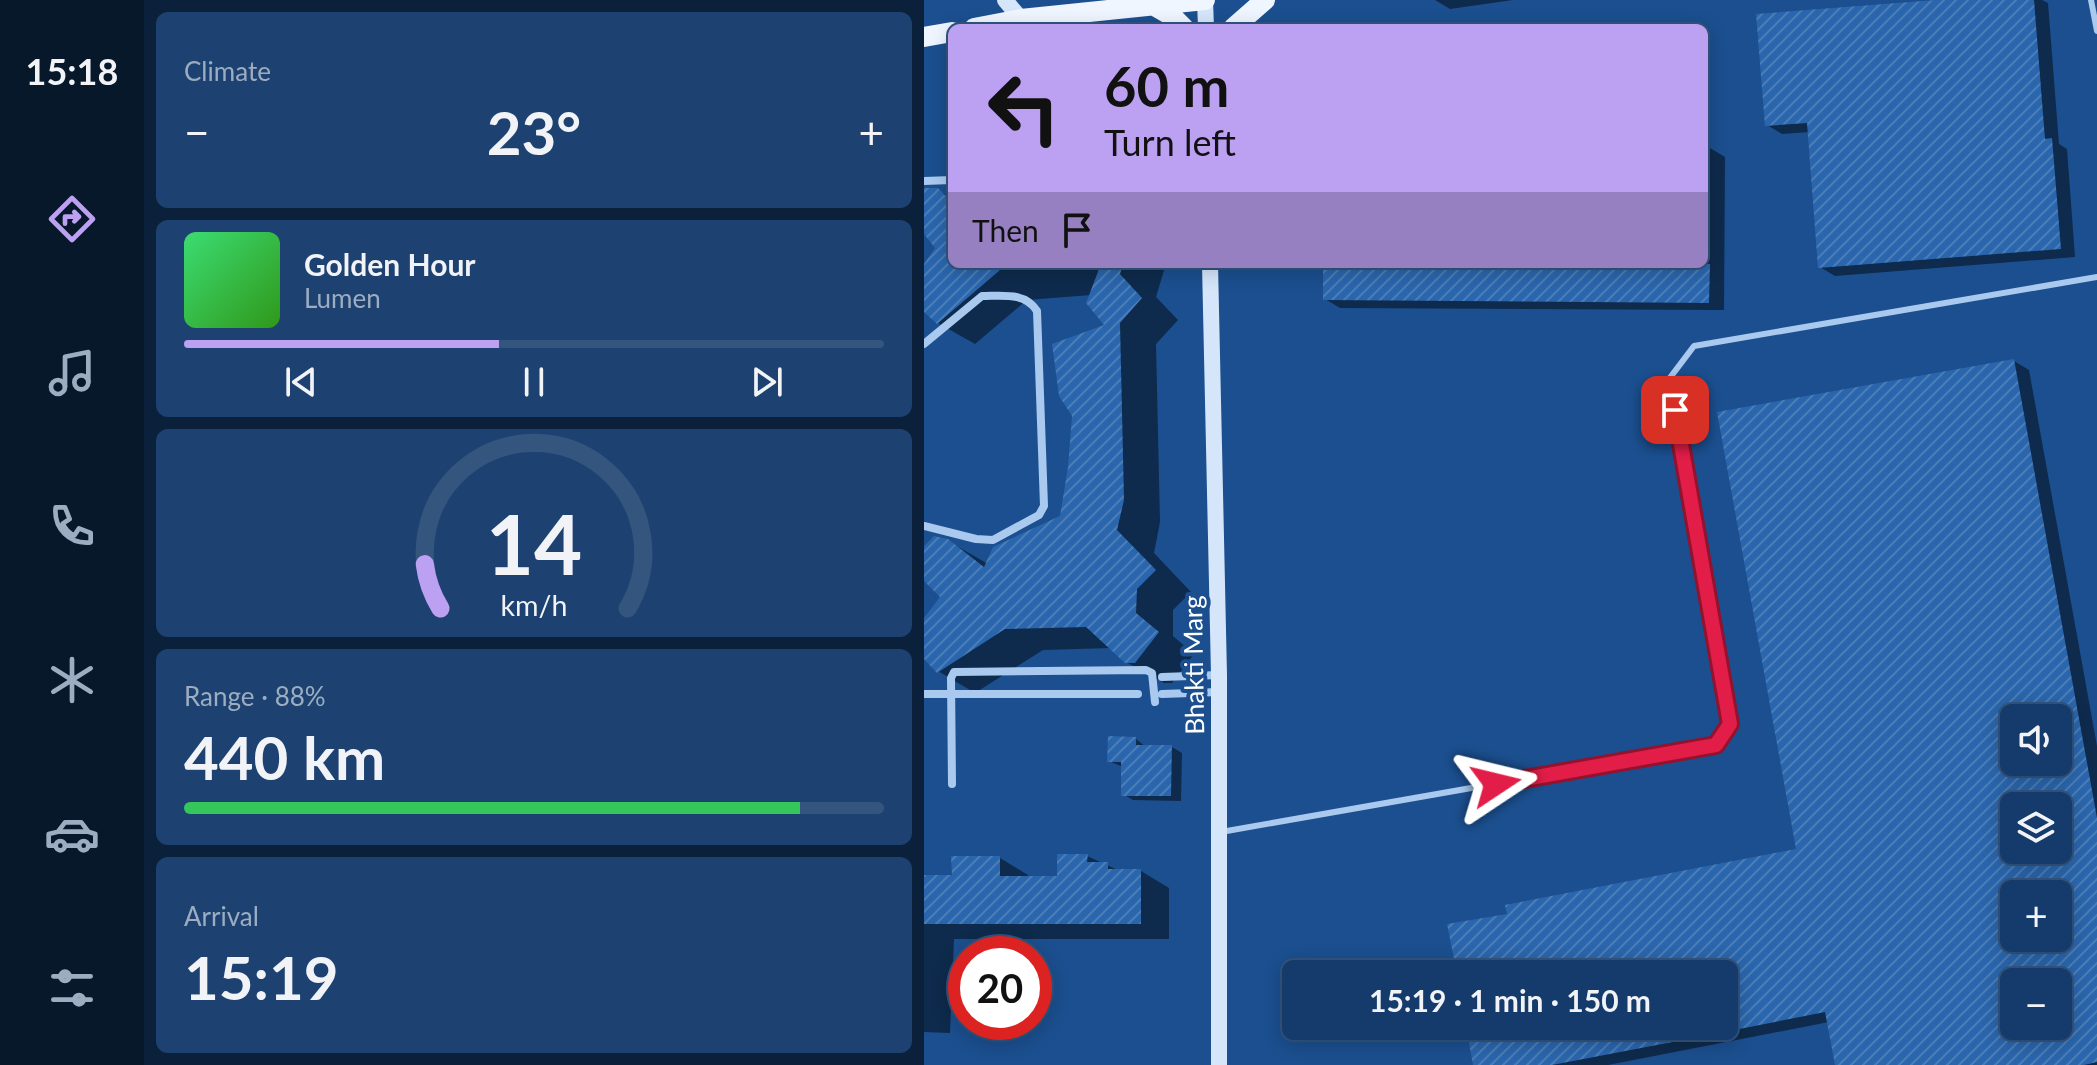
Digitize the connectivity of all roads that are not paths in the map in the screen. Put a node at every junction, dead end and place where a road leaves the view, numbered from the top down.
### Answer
1 (1005, 0) edge
2 (1205, 0) edge
3 (1265, 0) edge
4 (2091, 0) edge
5 (1153, 5) junction
6 (1020, 10) edge
7 (984, 24) edge
8 (1180, 24) edge
9 (1206, 24) edge
10 (1237, 24) edge
11 (2097, 31) edge
12 (948, 33) edge
13 (924, 37) edge
14 (948, 180) edge
15 (924, 181) edge
16 (1210, 268) edge
17 (2097, 277) edge
18 (924, 344) edge
19 (924, 526) edge
20 (1162, 677) dead end
21 (1219, 683) junction
22 (924, 694) edge
23 (952, 694) junction
24 (1138, 694) dead end
25 (1162, 694) dead end
26 (1155, 702) dead end
27 (952, 784) dead end
28 (1219, 832) junction
29 (1219, 1065) edge

1 - 6 main road
2 - 5 main road
2 - 9 main road
3 - 10 main road
4 - 11 lane
5 - 6 main road
5 - 8 main road
6 - 7 main road
12 - 13 main road
14 - 15 street
16 - 21 main road, Bhakti Marg
17 - 28 lane
18 - 19 street
20 - 21 street
21 - 25 street
21 - 28 main road, Bhakti Marg
22 - 23 street
23 - 24 street
23 - 26 street
23 - 27 street
28 - 29 main road, Bhakti Marg

